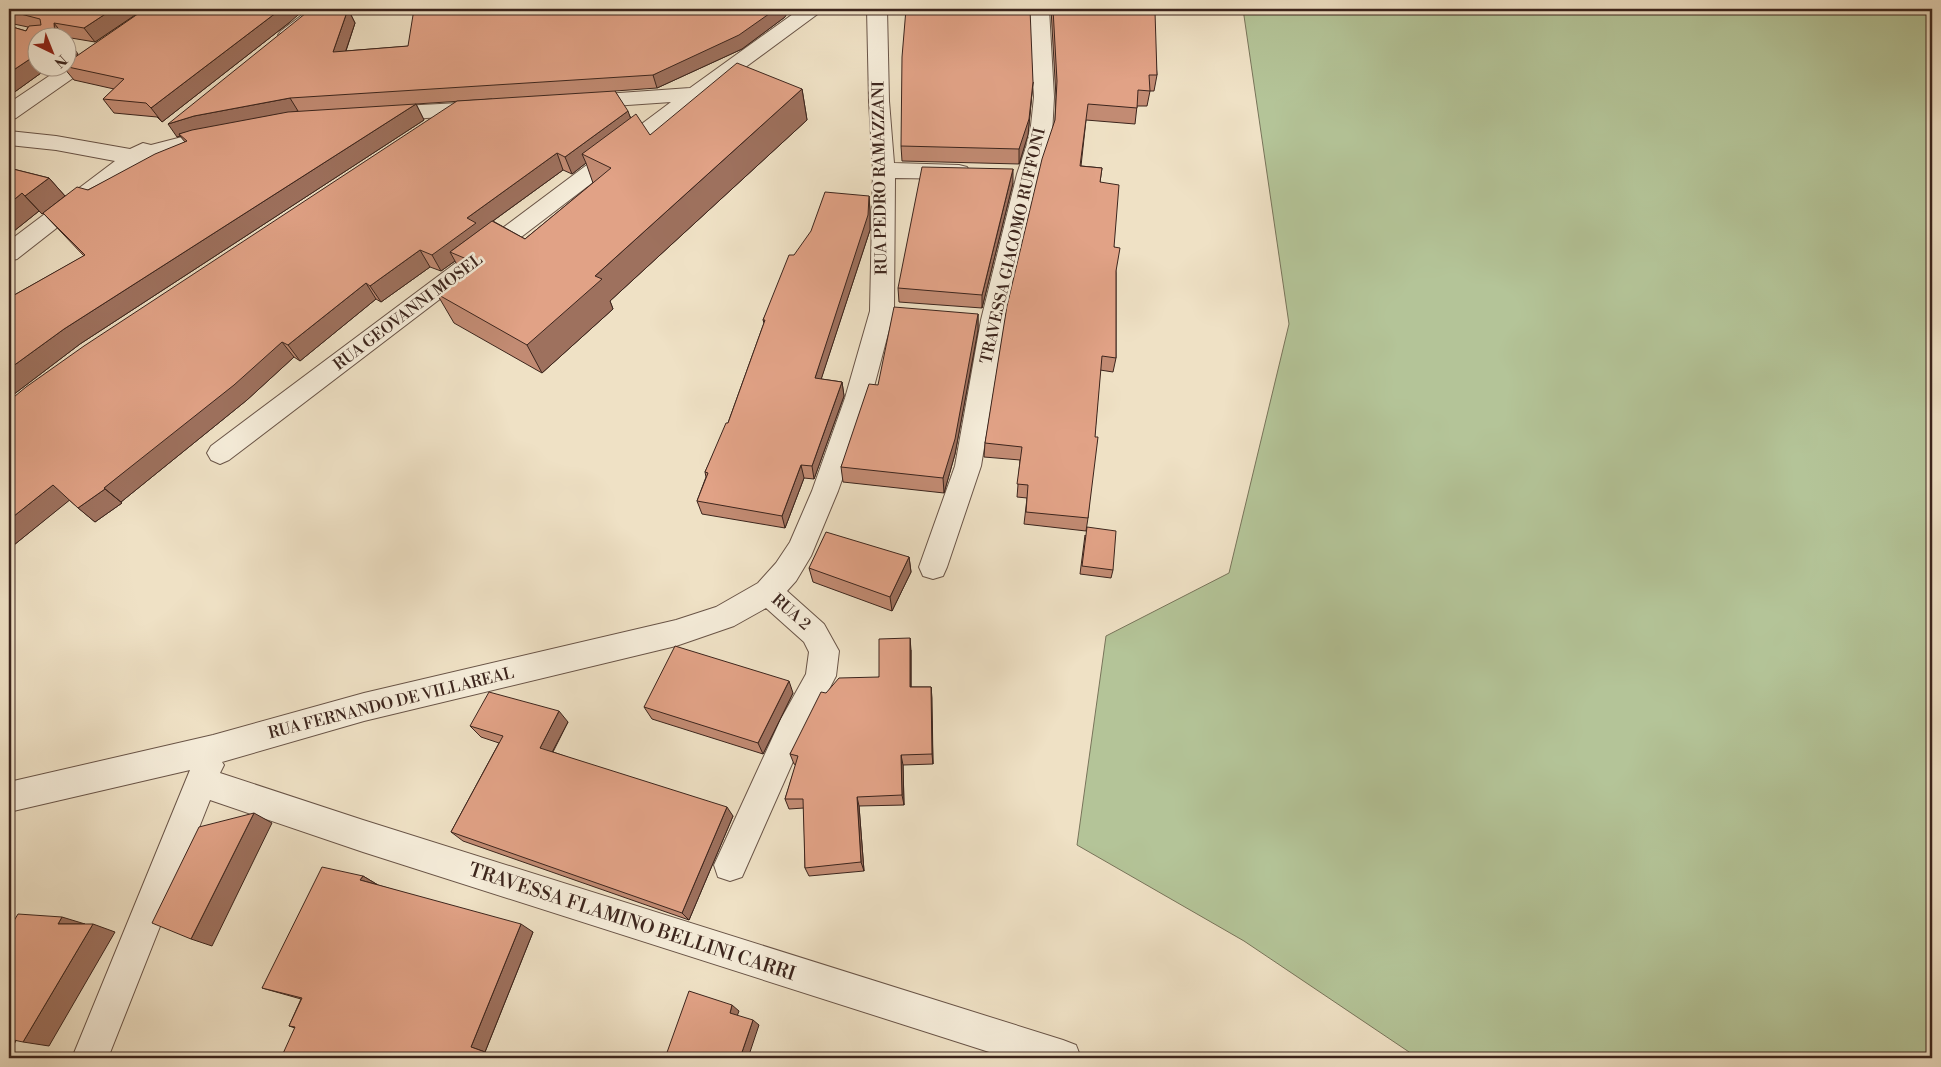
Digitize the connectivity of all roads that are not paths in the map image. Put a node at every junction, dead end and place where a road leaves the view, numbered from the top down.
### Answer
1 (159, 9) edge
2 (322, 9) edge
3 (812, 9) edge
4 (877, 9) edge
5 (1039, 9) edge
6 (78, 46) edge
7 (275, 46) edge
8 (99, 50) junction
9 (695, 94) junction
10 (566, 102) edge
11 (497, 107) edge
12 (458, 110) junction
13 (9, 113) edge
14 (365, 114) edge
15 (173, 126) edge
16 (231, 132) edge
17 (425, 132) edge
18 (9, 138) edge
19 (134, 158) junction
20 (884, 170) junction
21 (980, 173) edge
22 (9, 252) edge
23 (220, 453) dead end
24 (933, 567) dead end
25 (768, 592) junction
26 (214, 750) junction
27 (202, 782) junction
28 (9, 797) edge
29 (730, 865) dead end
30 (90, 1058) edge
31 (1064, 1058) edge

1 - 8 street
2 - 7 street
3 - 9 street, RUA GEOVANNI MOSEL
4 - 20 street, RUA PEDRO RAMAZZANI
5 - 24 street, TRAVESSA GIACOMO RUFFONI
6 - 8 street
8 - 13 street
9 - 10 street
9 - 23 street, RUA GEOVANNI MOSEL
11 - 12 street
12 - 14 street
12 - 17 street
15 - 19 street
16 - 19 street
18 - 19 street
19 - 22 street
20 - 21 street
20 - 25 street, RUA PEDRO RAMAZZANI
25 - 26 street, RUA FERNANDO DE VILLAREAL
25 - 29 street, RUA 2
26 - 27 street
26 - 28 street, RUA FERNANDO DE VILLAREAL
27 - 30 street
27 - 31 street, TRAVESSA FLAMINO BELLINI CARRI

